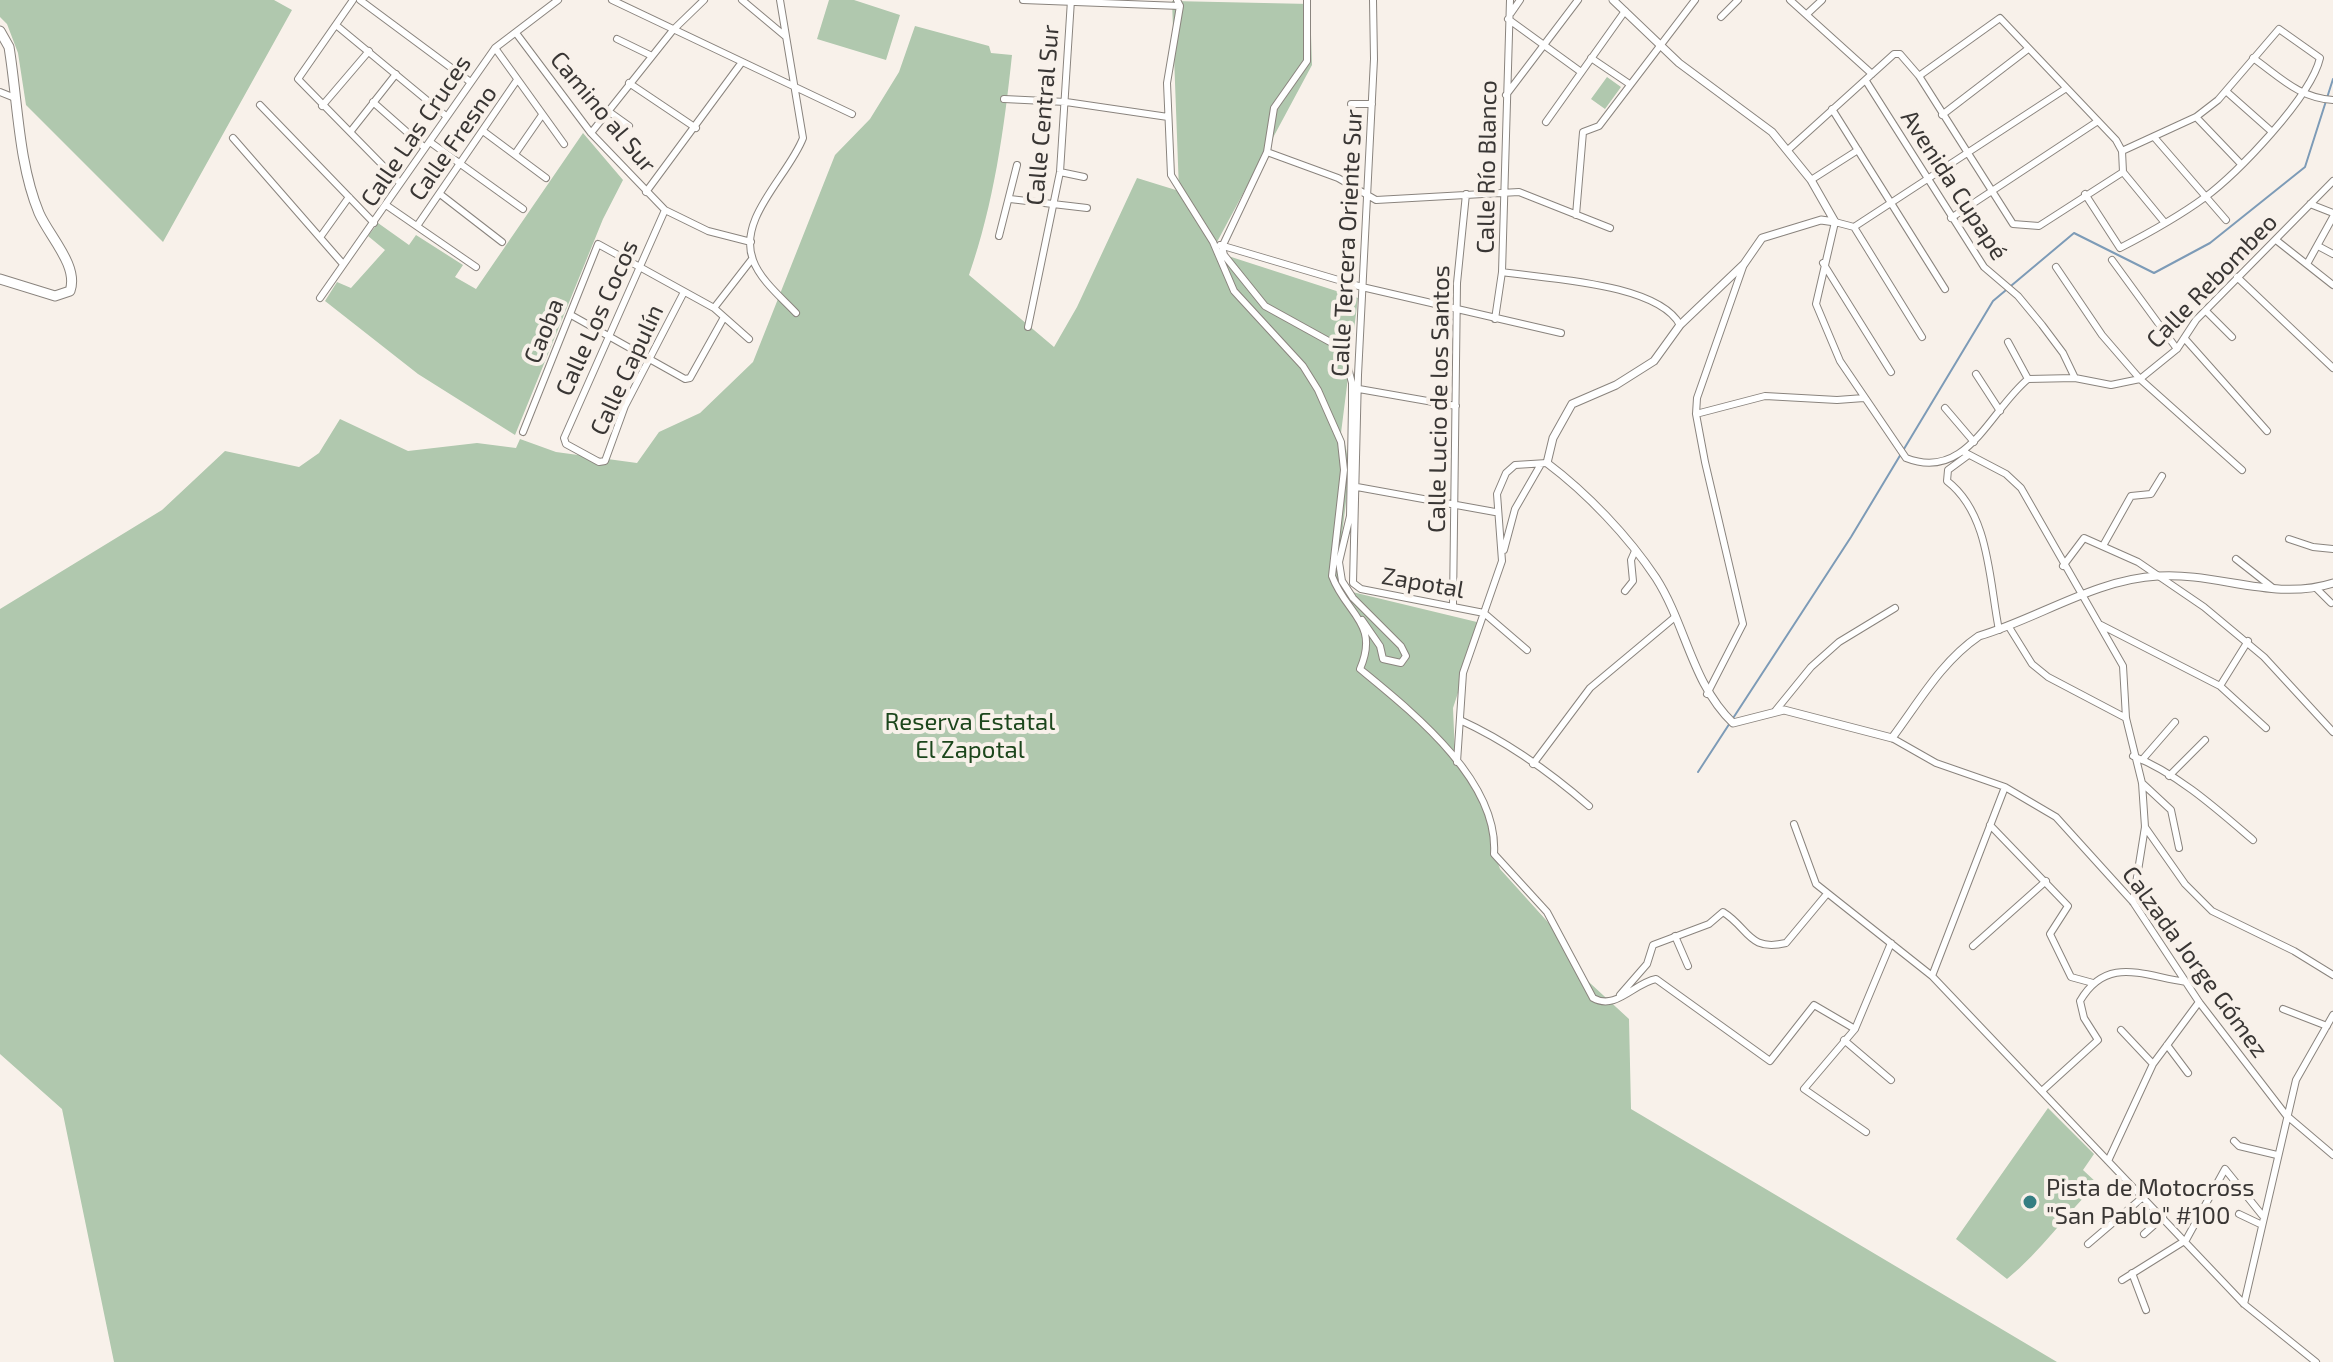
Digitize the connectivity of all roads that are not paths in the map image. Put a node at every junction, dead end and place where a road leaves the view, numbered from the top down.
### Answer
1 (353, 0) edge
2 (360, 0) edge
3 (558, 0) edge
4 (612, 0) edge
5 (704, 0) edge
6 (742, 0) edge
7 (780, 0) edge
8 (1023, 0) edge
9 (1307, 0) edge
10 (1373, 0) edge
11 (1510, 0) edge
12 (1520, 0) edge
13 (1578, 0) edge
14 (1613, 0) edge
15 (1695, 0) edge
16 (1738, 0) edge
17 (1790, 0) edge
18 (1822, 0) edge
19 (1071, 2) edge
20 (1178, 3) edge
21 (1625, 11) junction
22 (1807, 14) junction
23 (1509, 17) junction
24 (1721, 17) dead end
25 (336, 25) junction
26 (673, 30) junction
27 (0, 31) edge
28 (516, 33) junction
29 (786, 37) junction
30 (617, 39) dead end
31 (1545, 43) junction
32 (1659, 43) junction
33 (495, 48) junction
34 (2028, 49) junction
35 (369, 51) junction
36 (652, 56) junction
37 (1591, 58) junction
38 (2253, 58) junction
39 (742, 62) junction
40 (1581, 72) junction
41 (396, 74) junction
42 (1872, 74) junction
43 (1919, 76) junction
44 (517, 80) junction
45 (469, 81) junction
46 (1866, 81) junction
47 (629, 83) junction
48 (1628, 83) junction
49 (794, 87) junction
50 (2065, 89) junction
51 (0, 92) edge
52 (2227, 92) junction
53 (2304, 94) junction
54 (1506, 95) junction
55 (16, 98) junction
56 (1004, 99) dead end
57 (2332, 99) edge
58 (373, 102) junction
59 (1066, 102) junction
60 (1351, 104) dead end
61 (1372, 104) junction
62 (260, 105) dead end
63 (322, 106) junction
64 (1832, 109) junction
65 (608, 111) junction
66 (852, 114) dead end
67 (542, 115) junction
68 (1942, 115) junction
69 (446, 116) junction
70 (1168, 117) junction
71 (2196, 117) junction
72 (2098, 121) junction
73 (1546, 122) dead end
74 (629, 126) dead end
75 (696, 128) junction
76 (351, 131) junction
77 (483, 131) junction
78 (2271, 131) junction
79 (591, 133) junction
80 (2154, 137) junction
81 (233, 138) dead end
82 (564, 144) dead end
83 (428, 145) junction
84 (1789, 149) junction
85 (1858, 150) junction
86 (2122, 151) junction
87 (1267, 152) junction
88 (1966, 153) junction
89 (515, 154) junction
90 (2240, 163) junction
91 (460, 164) junction
92 (1017, 165) dead end
93 (2124, 168) junction
94 (1060, 172) junction
95 (1084, 177) dead end
96 (546, 178) dead end
97 (1929, 179) junction
98 (1811, 180) junction
99 (2333, 181) edge
100 (400, 183) junction
101 (1504, 191) junction
102 (646, 192) junction
103 (1368, 193) junction
104 (1991, 193) junction
105 (440, 194) junction
106 (1466, 194) junction
107 (2085, 194) junction
108 (2206, 196) junction
109 (349, 197) junction
110 (1010, 199) junction
111 (1056, 202) junction
112 (1890, 204) junction
113 (2310, 204) junction
114 (386, 205) junction
115 (1087, 208) dead end
116 (523, 209) dead end
117 (665, 210) junction
118 (1576, 215) junction
119 (2333, 215) edge
120 (1951, 218) junction
121 (2226, 220) dead end
122 (1835, 222) junction
123 (374, 223) junction
124 (2165, 223) junction
125 (417, 226) junction
126 (1854, 227) junction
127 (1610, 228) dead end
128 (321, 236) junction
129 (999, 236) dead end
130 (2276, 240) junction
131 (502, 242) dead end
132 (751, 242) junction
133 (1213, 242) junction
134 (2318, 246) junction
135 (1222, 247) junction
136 (2333, 254) edge
137 (752, 259) junction
138 (2112, 260) dead end
139 (1823, 263) junction
140 (343, 264) junction
141 (1744, 264) junction
142 (2307, 264) junction
143 (641, 266) junction
144 (476, 267) dead end
145 (2056, 267) dead end
146 (1502, 272) junction
147 (2237, 277) junction
148 (0, 279) edge
149 (2333, 285) edge
150 (1362, 287) junction
151 (1945, 289) dead end
152 (684, 292) junction
153 (320, 298) dead end
154 (714, 308) junction
155 (1457, 309) junction
156 (2206, 311) junction
157 (796, 313) dead end
158 (571, 315) junction
159 (723, 319) junction
160 (1495, 319) junction
161 (1680, 325) junction
162 (1028, 327) dead end
163 (1561, 333) dead end
164 (608, 336) junction
165 (1922, 337) dead end
166 (2232, 337) dead end
167 (749, 339) dead end
168 (2186, 340) junction
169 (2008, 342) dead end
170 (2177, 349) junction
171 (650, 360) junction
172 (2333, 368) edge
173 (1891, 372) dead end
174 (1976, 374) dead end
175 (2075, 378) junction
176 (2028, 379) junction
177 (2140, 379) junction
178 (1359, 389) junction
179 (1864, 398) junction
180 (1456, 406) junction
181 (1945, 408) dead end
182 (2000, 411) junction
183 (1696, 414) junction
184 (2267, 431) dead end
185 (523, 432) dead end
186 (1974, 442) junction
187 (1965, 454) junction
188 (603, 462) joint
189 (1544, 464) junction
190 (2242, 470) dead end
191 (2162, 476) dead end
192 (1357, 487) junction
193 (1455, 506) junction
194 (1495, 512) junction
195 (2289, 539) dead end
196 (2104, 544) junction
197 (2333, 549) edge
198 (1635, 551) junction
199 (1502, 553) junction
200 (2236, 559) dead end
201 (2063, 566) junction
202 (2159, 576) junction
203 (2333, 583) edge
204 (1356, 587) joint
205 (2317, 589) junction
206 (1625, 591) dead end
207 (2276, 591) junction
208 (2081, 597) junction
209 (2331, 603) dead end
210 (1453, 605) junction
211 (1895, 608) dead end
212 (1484, 613) junction
213 (1675, 617) junction
214 (1359, 618) junction
215 (2096, 622) junction
216 (2009, 627) junction
217 (1999, 630) junction
218 (2248, 641) junction
219 (1527, 650) dead end
220 (2220, 686) junction
221 (1707, 694) junction
222 (1776, 710) junction
223 (2126, 718) junction
224 (1460, 720) junction
225 (2175, 722) dead end
226 (2266, 728) dead end
227 (2333, 732) edge
228 (1892, 738) junction
229 (2205, 740) dead end
230 (2133, 756) junction
231 (2142, 760) junction
232 (1457, 762) junction
233 (1533, 764) junction
234 (2169, 776) junction
235 (2142, 783) junction
236 (2005, 787) junction
237 (1589, 806) dead end
238 (1794, 824) dead end
239 (1990, 825) junction
240 (2145, 827) junction
241 (2253, 840) dead end
242 (2179, 848) dead end
243 (2046, 881) junction
244 (1826, 895) junction
245 (2133, 902) junction
246 (1675, 936) junction
247 (1891, 943) junction
248 (1973, 946) dead end
249 (1688, 966) dead end
250 (2333, 975) edge
251 (1932, 976) junction
252 (2186, 982) junction
253 (2093, 983) junction
254 (1619, 998) junction
255 (2199, 1002) junction
256 (2283, 1009) dead end
257 (2333, 1015) edge
258 (2327, 1026) junction
259 (1855, 1029) junction
260 (2121, 1030) dead end
261 (1844, 1040) junction
262 (2167, 1045) junction
263 (2153, 1064) junction
264 (2188, 1073) dead end
265 (1891, 1080) dead end
266 (2043, 1090) junction
267 (2286, 1115) junction
268 (1866, 1132) dead end
269 (2234, 1141) dead end
270 (2277, 1155) junction
271 (2333, 1155) edge
272 (2108, 1161) junction
273 (2143, 1197) junction
274 (2239, 1214) dead end
275 (2262, 1215) junction
276 (2163, 1217) junction
277 (2260, 1224) junction
278 (2144, 1234) dead end
279 (2186, 1240) junction
280 (2088, 1244) dead end
281 (2132, 1273) junction
282 (2122, 1280) dead end
283 (2244, 1304) junction
284 (2146, 1310) dead end
285 (2316, 1362) edge

1 - 25 street
2 - 45 street
3 - 28 street, Calle Las Cruces
4 - 26 street
5 - 26 street
6 - 29 street
7 - 29 street
8 - 19 street
9 - 87 street
10 - 61 street, Calle Tercera Oriente Sur
11 - 23 street, Calle Río Blanco
12 - 23 street
13 - 31 street
14 - 21 street
15 - 32 street
16 - 24 street
17 - 22 street
18 - 22 street
19 - 20 street
19 - 59 street, Calle Central Sur
20 - 70 street
21 - 32 street
21 - 37 street
22 - 42 street
23 - 31 street
23 - 54 street, Calle Río Blanco
25 - 35 street
25 - 63 street
26 - 36 street
26 - 39 street
27 - 55 main road
28 - 33 street, Calle Las Cruces
28 - 79 street, Camino al Sur
29 - 49 street
30 - 36 street
31 - 40 street
31 - 54 street
32 - 48 street
32 - 84 street
33 - 44 street
33 - 45 street, Calle Las Cruces
34 - 43 street
34 - 50 street
34 - 68 street
35 - 41 street
35 - 63 street
36 - 47 street
37 - 40 street
37 - 48 street
38 - 52 street
38 - 53 street
38 - 53 street
39 - 49 street
39 - 75 street
40 - 73 street
41 - 58 street
41 - 69 street
42 - 43 street
42 - 46 street
43 - 68 street
44 - 67 street
44 - 77 street, Calle Fresno
45 - 69 street, Calle Las Cruces
46 - 64 street
46 - 97 street, Avenida Cupapé
47 - 65 street
47 - 75 street
48 - 118 street
49 - 66 street
49 - 132 street
50 - 72 street
50 - 88 street
51 - 55 street
52 - 71 street
52 - 78 street
53 - 57 street
53 - 78 street
54 - 101 street, Calle Río Blanco
55 - 148 main road
56 - 59 street
58 - 76 street
58 - 83 street
59 - 70 street
59 - 94 street, Calle Central Sur
60 - 61 street
61 - 103 street, Calle Tercera Oriente Sur
62 - 109 street
63 - 76 street
64 - 84 street
64 - 85 street
65 - 74 street
65 - 79 street
67 - 82 street
67 - 89 street
68 - 88 street
69 - 83 street, Calle Las Cruces
70 - 133 street
71 - 80 street
71 - 90 street
72 - 86 street
72 - 104 street
75 - 102 street
76 - 100 street
77 - 89 street
77 - 91 street, Calle Fresno
78 - 90 street
79 - 102 street, Camino al Sur
80 - 86 street
80 - 108 street
81 - 128 street
83 - 91 street
83 - 100 street, Calle Las Cruces
84 - 98 street
85 - 98 street
85 - 112 street
86 - 93 street
87 - 103 street
87 - 135 street
88 - 97 street
88 - 104 street
89 - 96 street
90 - 108 street
91 - 105 street, Calle Fresno
91 - 116 street
92 - 110 street
93 - 107 street
93 - 124 street
94 - 95 street
94 - 111 street, Calle Central Sur
97 - 112 street
97 - 120 street, Avenida Cupapé
98 - 122 street
99 - 113 street, Calle Rebombeo
100 - 114 street, Calle Las Cruces
101 - 106 street
101 - 118 street
101 - 146 street, Calle Río Blanco
102 - 117 street, Camino al Sur
103 - 106 street
103 - 150 street, Calle Tercera Oriente Sur
104 - 107 street
104 - 120 street
105 - 125 street, Calle Fresno
105 - 131 street
106 - 155 street, Calle Lucio de los Santos
107 - 124 street
108 - 121 street
108 - 124 street
109 - 123 street
109 - 128 street
110 - 111 street
110 - 129 street
111 - 115 street
111 - 162 street, Calle Central Sur
112 - 126 street
112 - 151 street
113 - 119 street
113 - 130 street, Calle Rebombeo
114 - 123 street, Calle Las Cruces
114 - 125 street
117 - 132 street, Camino al Sur
117 - 143 street, Calle Los Cocos
118 - 127 street
119 - 134 street
120 - 175 street, Avenida Cupapé
122 - 126 street
122 - 139 street
122 - 141 street
123 - 140 street, Calle Las Cruces
125 - 144 street
126 - 165 street
128 - 140 street
130 - 142 street
130 - 147 street, Calle Rebombeo
132 - 137 street
133 - 135 street
133 - 214 street
134 - 136 street
134 - 142 street
135 - 150 street
135 - 214 street
137 - 154 street
137 - 157 street
138 - 170 street
139 - 173 street
139 - 179 street
140 - 153 street, Calle Las Cruces
141 - 161 street
141 - 183 street
142 - 149 street
143 - 152 street
143 - 158 street, Caoba
143 - 164 street, Calle Los Cocos
145 - 177 street
146 - 160 street, Calle Río Blanco
146 - 161 street
147 - 156 street, Calle Rebombeo
147 - 172 street
150 - 155 street
150 - 178 street, Calle Tercera Oriente Sur
152 - 154 street
152 - 171 street, Calle Capulín
154 - 159 street
155 - 160 street
155 - 180 street, Calle Lucio de los Santos
156 - 166 street
156 - 168 street, Calle Rebombeo
158 - 164 street
158 - 185 street, Caoba
159 - 167 street
159 - 171 street
160 - 163 street
161 - 189 street
164 - 171 street
164 - 188 street, Calle Los Cocos
168 - 170 street, Calle Rebombeo
168 - 184 street
169 - 176 street
170 - 177 street, Calle Rebombeo
171 - 188 street, Calle Capulín
174 - 182 street
175 - 176 street, Calle Rebombeo
175 - 177 street, Calle Rebombeo
176 - 182 street
177 - 190 street
178 - 180 street
178 - 192 street, Calle Tercera Oriente Sur
179 - 183 street
179 - 187 street
180 - 193 street, Calle Lucio de los Santos
181 - 186 street
182 - 186 street
183 - 221 street
186 - 187 street
187 - 201 street
187 - 217 street
189 - 194 street
189 - 198 street
189 - 199 street
191 - 196 street
192 - 193 street
192 - 204 street, Calle Tercera Oriente Sur
193 - 194 street
193 - 210 street, Calle Lucio de los Santos
194 - 199 street
195 - 197 street
196 - 201 street
196 - 202 street
198 - 206 street
198 - 213 street
199 - 212 street
200 - 207 street
201 - 208 street
202 - 207 street
202 - 208 street
202 - 218 street
203 - 205 street
204 - 210 street, Zapotal
205 - 207 street
205 - 209 street
208 - 215 street
208 - 216 street
210 - 212 street, Zapotal
211 - 222 street
212 - 219 street
212 - 224 street
213 - 221 street
213 - 233 street
214 - 232 street
215 - 220 street
215 - 223 street
216 - 217 street
216 - 223 street
217 - 228 street
218 - 220 street
218 - 227 street
220 - 226 street
221 - 222 street
222 - 228 street
223 - 230 street
224 - 232 street
224 - 233 street
225 - 231 street
228 - 236 street, Calzada Jorge Gómez
229 - 234 street
230 - 231 street
230 - 235 street
231 - 234 street
232 - 254 street
233 - 237 street
234 - 241 street
235 - 240 street
235 - 242 street
236 - 239 street
236 - 245 street, Calzada Jorge Gómez
238 - 244 street
239 - 243 street
239 - 251 street
240 - 245 street
240 - 250 street
243 - 248 street
243 - 253 street
244 - 246 street
244 - 247 street
245 - 252 street, Calzada Jorge Gómez
246 - 249 street
246 - 254 street
247 - 251 street
247 - 259 street
251 - 266 street
252 - 253 street
252 - 255 street, Calzada Jorge Gómez
253 - 266 street
254 - 259 street
255 - 262 street
255 - 267 street, Calzada Jorge Gómez
256 - 258 street
257 - 258 street
258 - 267 street
259 - 261 street
260 - 263 street
261 - 265 street
261 - 268 street
262 - 263 street
262 - 264 street
263 - 272 street
266 - 272 street
267 - 270 street
267 - 271 street, Calzada Jorge Gómez
269 - 270 street
270 - 275 street
272 - 273 street
273 - 276 street
273 - 280 street
274 - 277 street
275 - 277 street
275 - 279 street
276 - 278 street
276 - 279 street
277 - 283 street
279 - 281 street
279 - 283 street
281 - 282 street
281 - 284 street
283 - 285 street

